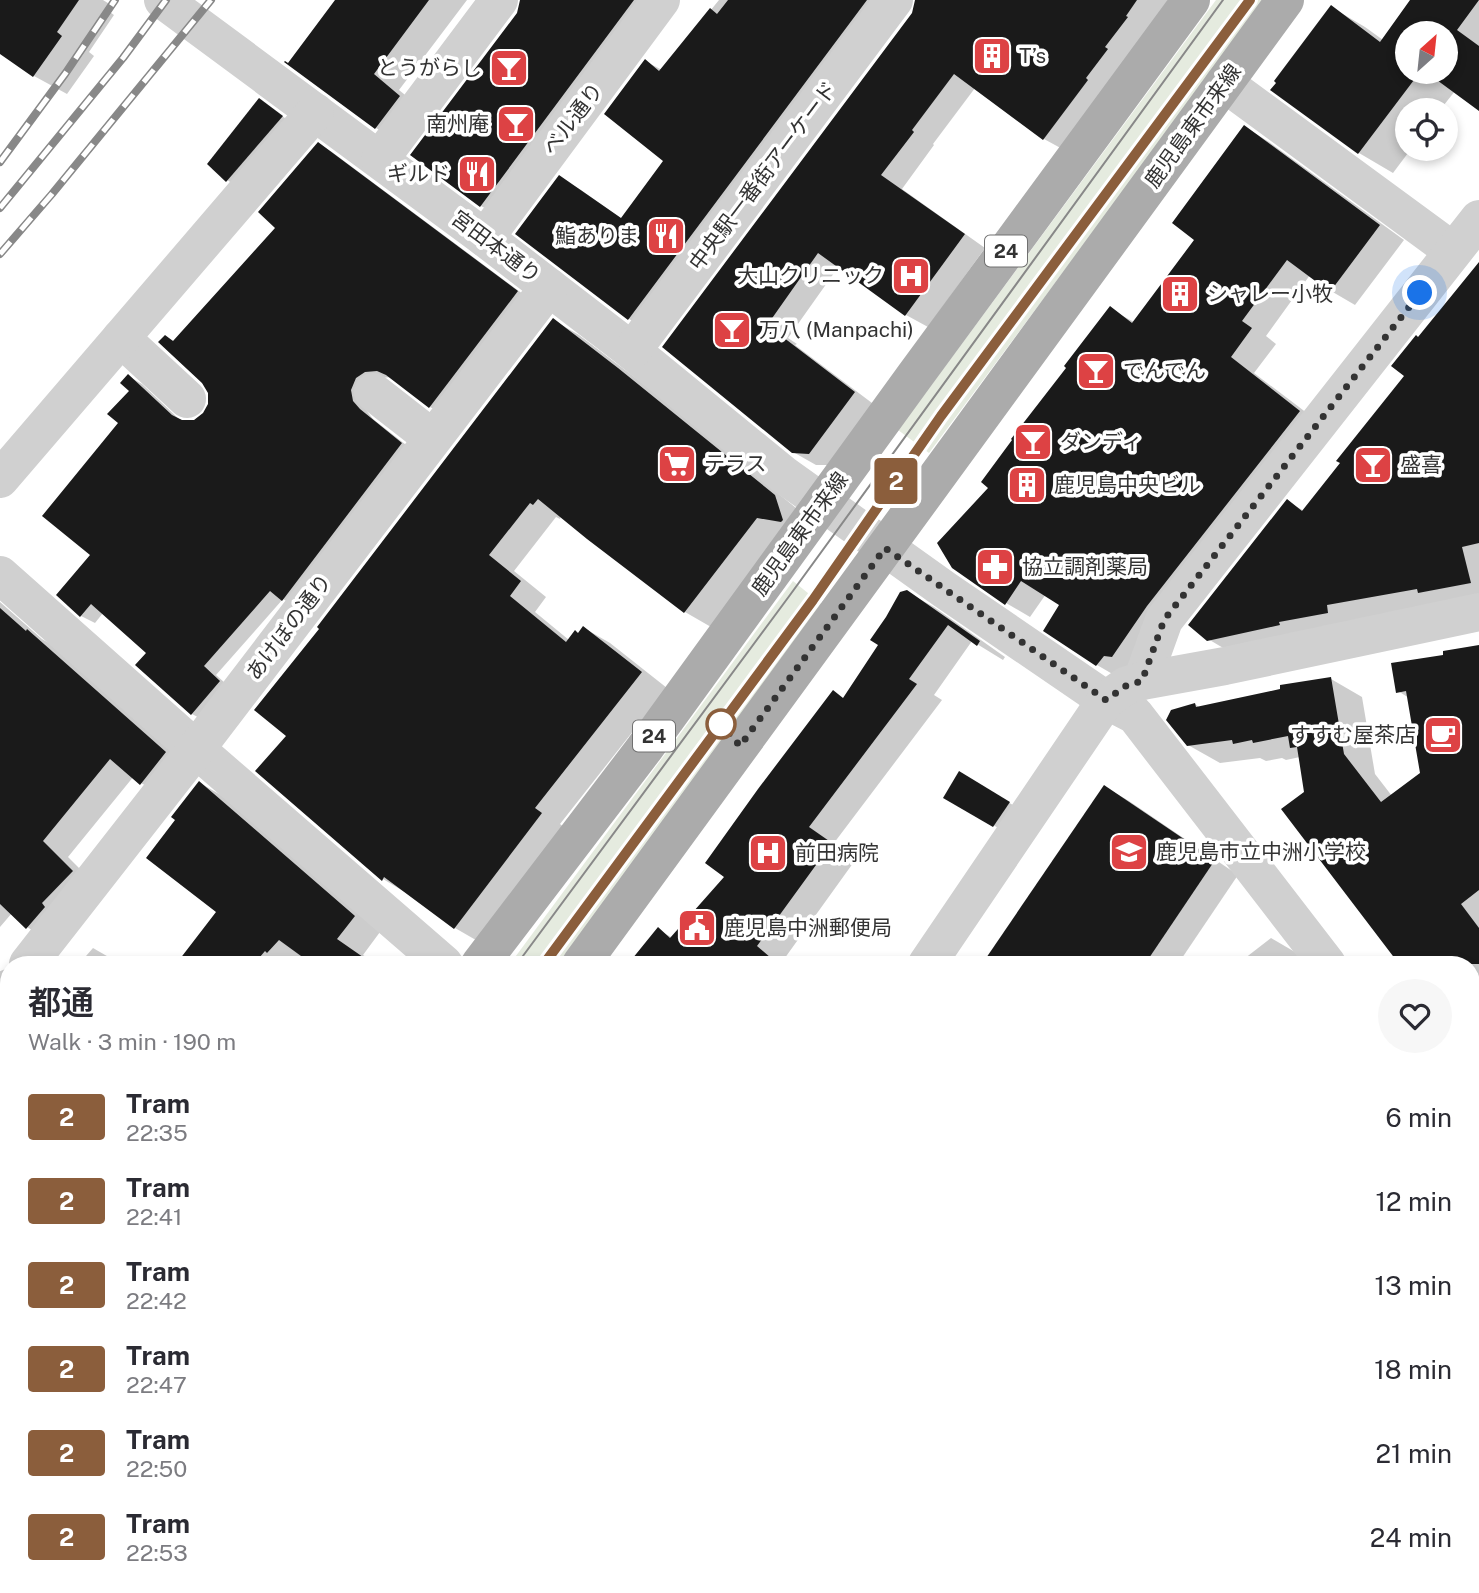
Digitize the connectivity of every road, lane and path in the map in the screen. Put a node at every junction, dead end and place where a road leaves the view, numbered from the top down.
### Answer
1 (163, 0) edge
2 (499, 0) edge
3 (661, 0) edge
4 (894, 0) edge
5 (1191, 0) edge
6 (1285, 0) edge
7 (1224, 83) junction
8 (315, 112) junction
9 (380, 159) junction
10 (1479, 219) edge
11 (485, 238) junction
12 (1453, 251) junction
13 (549, 287) junction
14 (121, 338) junction
15 (632, 351) junction
16 (373, 392) dead end
17 (187, 399) dead end
18 (432, 438) junction
19 (0, 479) edge
20 (822, 503) junction
21 (885, 548) junction
22 (0, 575) edge
23 (1479, 612) edge
24 (1142, 681) junction
25 (1106, 700) junction
26 (196, 750) junction
27 (34, 956) edge
28 (435, 956) edge
29 (486, 956) edge
30 (586, 956) edge
31 (933, 956) edge
32 (1321, 956) edge

1 - 8 street, 宮田本通り
2 - 9 street
3 - 11 street, ベル通り
4 - 15 street, 中央駅一番街アーケード
5 - 20 main road, 鹿児島東市来線 / 24
6 - 7 main road, 鹿児島東市来線
7 - 12 street
7 - 21 main road, 鹿児島東市来線
8 - 9 street, 宮田本通り
8 - 14 street
9 - 11 street, 宮田本通り
10 - 12 street
11 - 13 street, 宮田本通り
12 - 24 street
13 - 15 street, 宮田本通り
13 - 18 street, あけぼの通り
14 - 17 street
14 - 19 street
15 - 20 street, 宮田本通り
16 - 18 street
18 - 26 street, あけぼの通り
20 - 21 street, 宮田本通り
20 - 29 main road, 鹿児島東市来線 / 24
21 - 25 street, 宮田本通り
21 - 30 main road, 鹿児島東市来線
22 - 26 street
23 - 24 street
24 - 25 street
25 - 31 street
25 - 32 street, 宮田本通り
26 - 27 street, あけぼの通り
26 - 28 street

